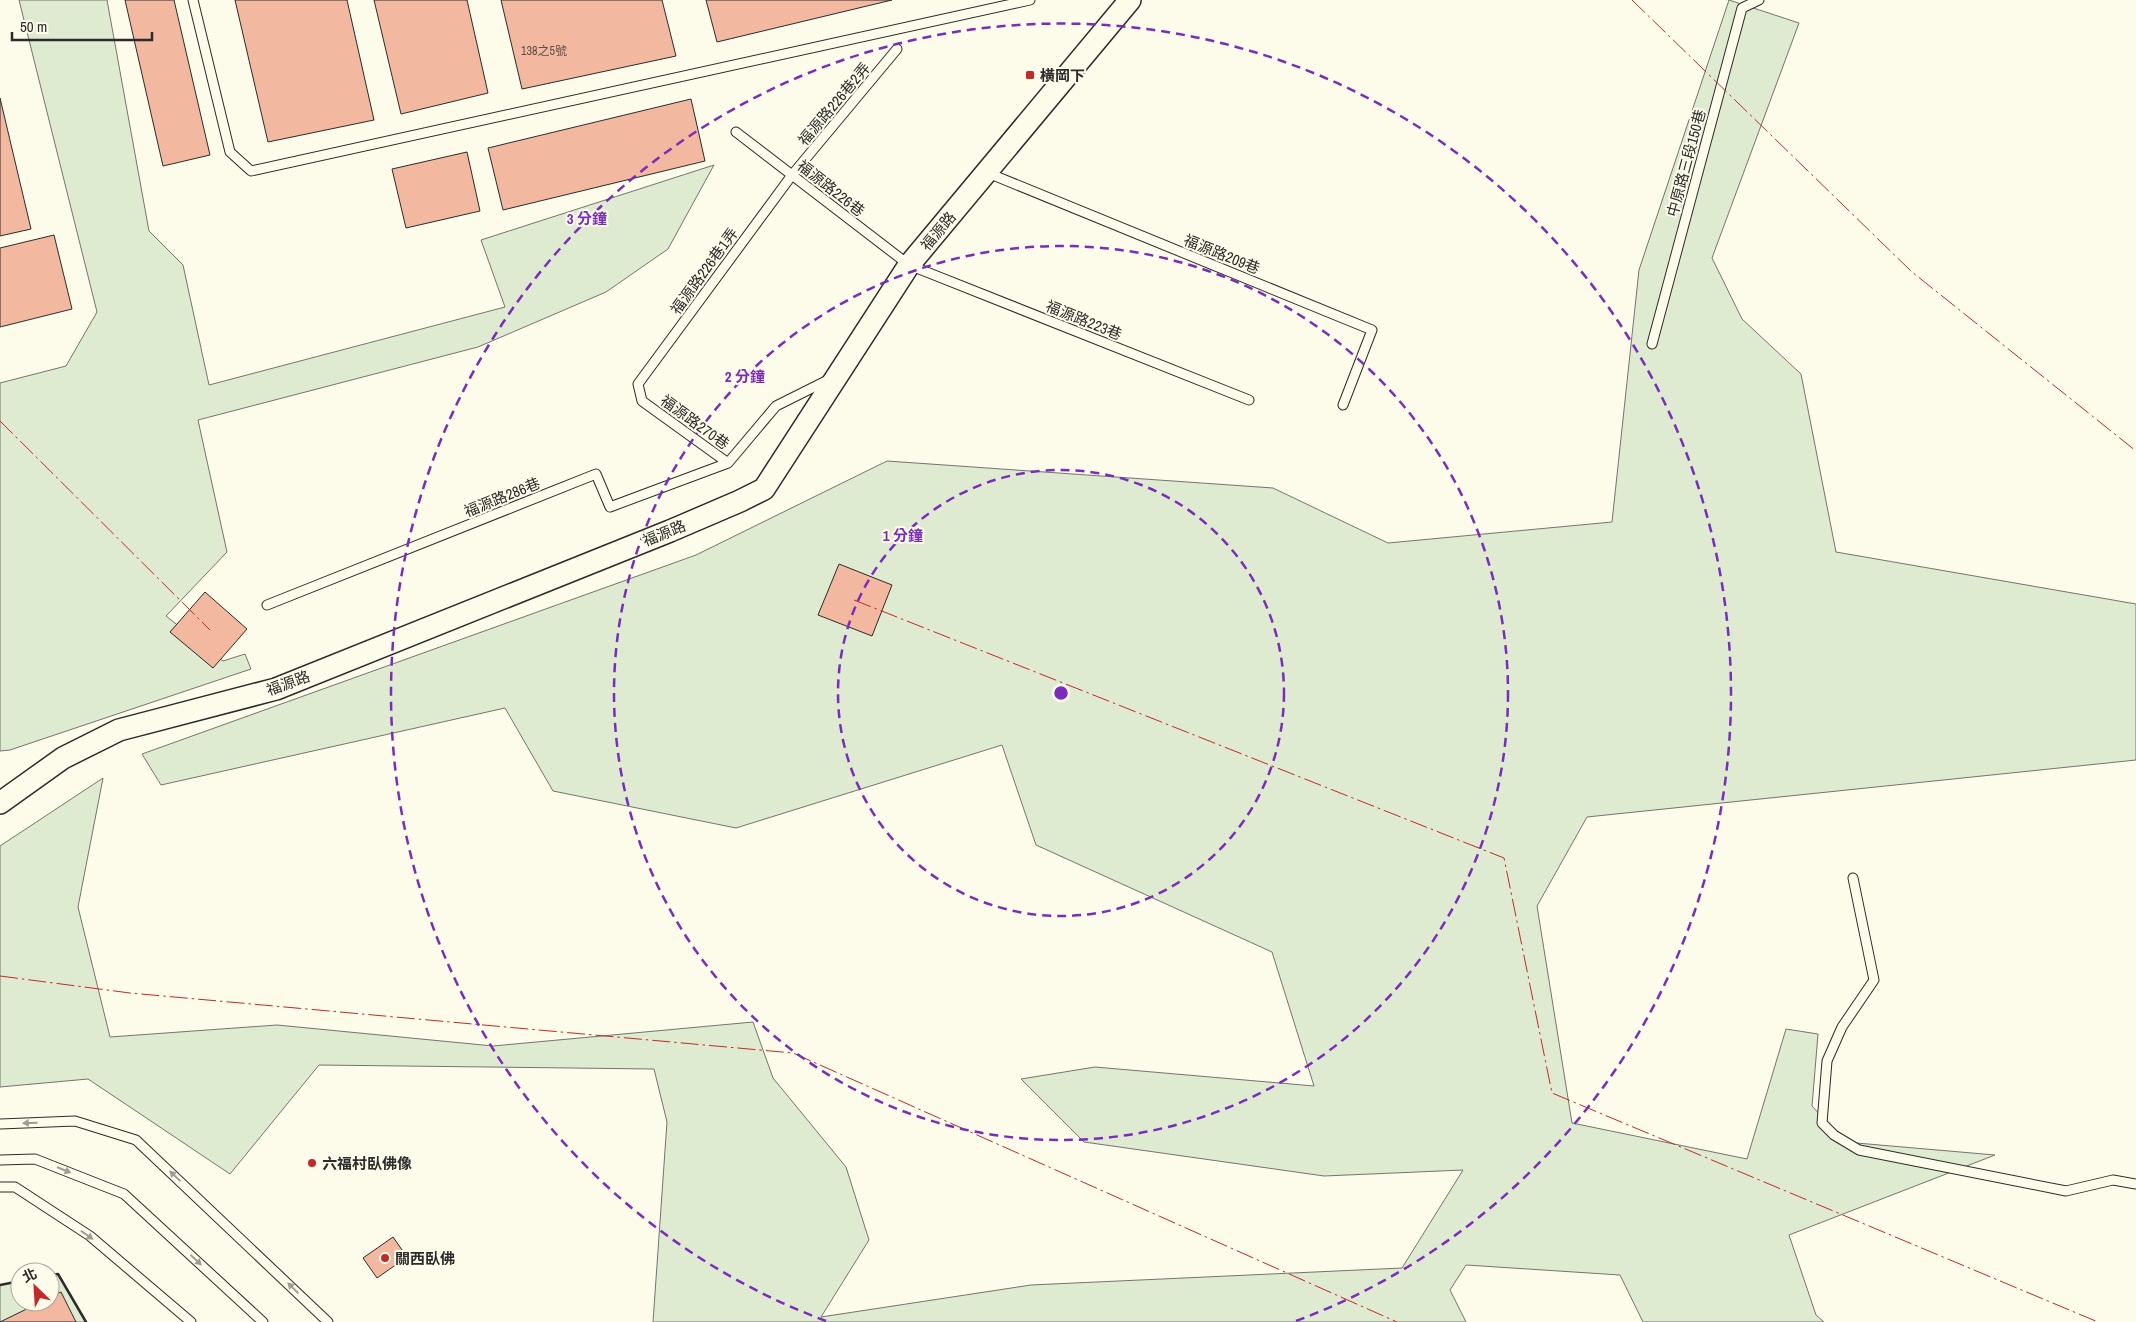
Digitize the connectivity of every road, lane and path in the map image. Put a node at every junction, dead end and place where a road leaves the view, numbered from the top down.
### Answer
1 (193, 0) edge
2 (1030, 0) edge
3 (1130, 0) edge
4 (1759, 0) edge
5 (897, 49) dead end
6 (736, 132) dead end
7 (988, 173) junction
8 (792, 175) junction
9 (909, 265) junction
10 (1652, 344) dead end
11 (837, 376) junction
12 (638, 384) joint
13 (1249, 400) dead end
14 (1343, 405) dead end
15 (728, 463) junction
16 (267, 605) dead end
17 (0, 803) edge
18 (1853, 878) dead end
19 (0, 1124) edge
20 (0, 1160) edge
21 (2136, 1184) edge
22 (0, 1187) edge
23 (191, 1322) edge
24 (263, 1322) edge
25 (328, 1322) edge

1 - 2 lane
3 - 7 street, 福源路
4 - 10 lane, 中原路三段150巷
5 - 8 lane, 福源路226巷2弄
6 - 8 lane, 福源路226巷
7 - 9 street, 福源路
7 - 14 lane, 福源路209巷
8 - 9 lane, 福源路226巷
8 - 12 lane, 福源路226巷1弄
9 - 11 street, 福源路
9 - 13 lane, 福源路223巷
11 - 15 lane, 福源路270巷
11 - 17 street, 福源路
12 - 15 lane, 福源路270巷
15 - 16 lane, 福源路286巷
18 - 21 lane
25 -> 19 lane
20 -> 24 lane
22 -> 23 lane

